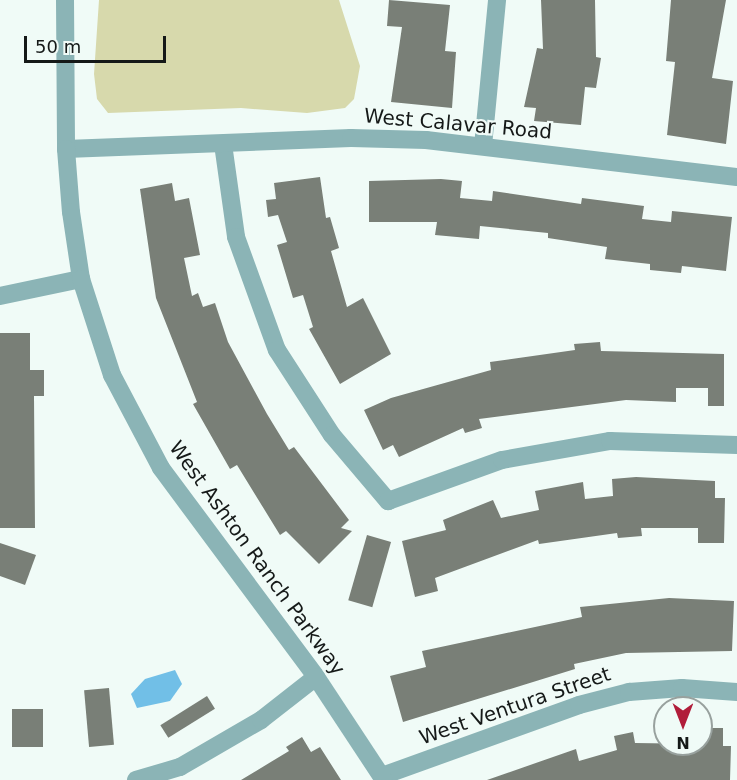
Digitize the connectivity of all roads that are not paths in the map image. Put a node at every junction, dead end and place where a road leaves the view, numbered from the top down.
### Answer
1 (65, 0) edge
2 (498, 0) edge
3 (222, 144) junction
4 (483, 146) junction
5 (66, 149) junction
6 (737, 177) edge
7 (81, 279) junction
8 (0, 296) edge
9 (737, 445) edge
10 (316, 677) junction
11 (737, 692) edge
12 (182, 774) edge
13 (383, 778) edge
14 (136, 780) edge

1 - 5 street, West Ashton Ranch Parkway
2 - 4 street
3 - 4 street, West Calavar Road
3 - 5 street, West Calavar Road
3 - 9 street
4 - 6 street, West Calavar Road
5 - 7 street, West Ashton Ranch Parkway
7 - 8 street
7 - 10 street, West Ashton Ranch Parkway
10 - 12 street
10 - 13 street, West Ashton Ranch Parkway
11 - 13 street, West Ventura Street
12 - 14 street

